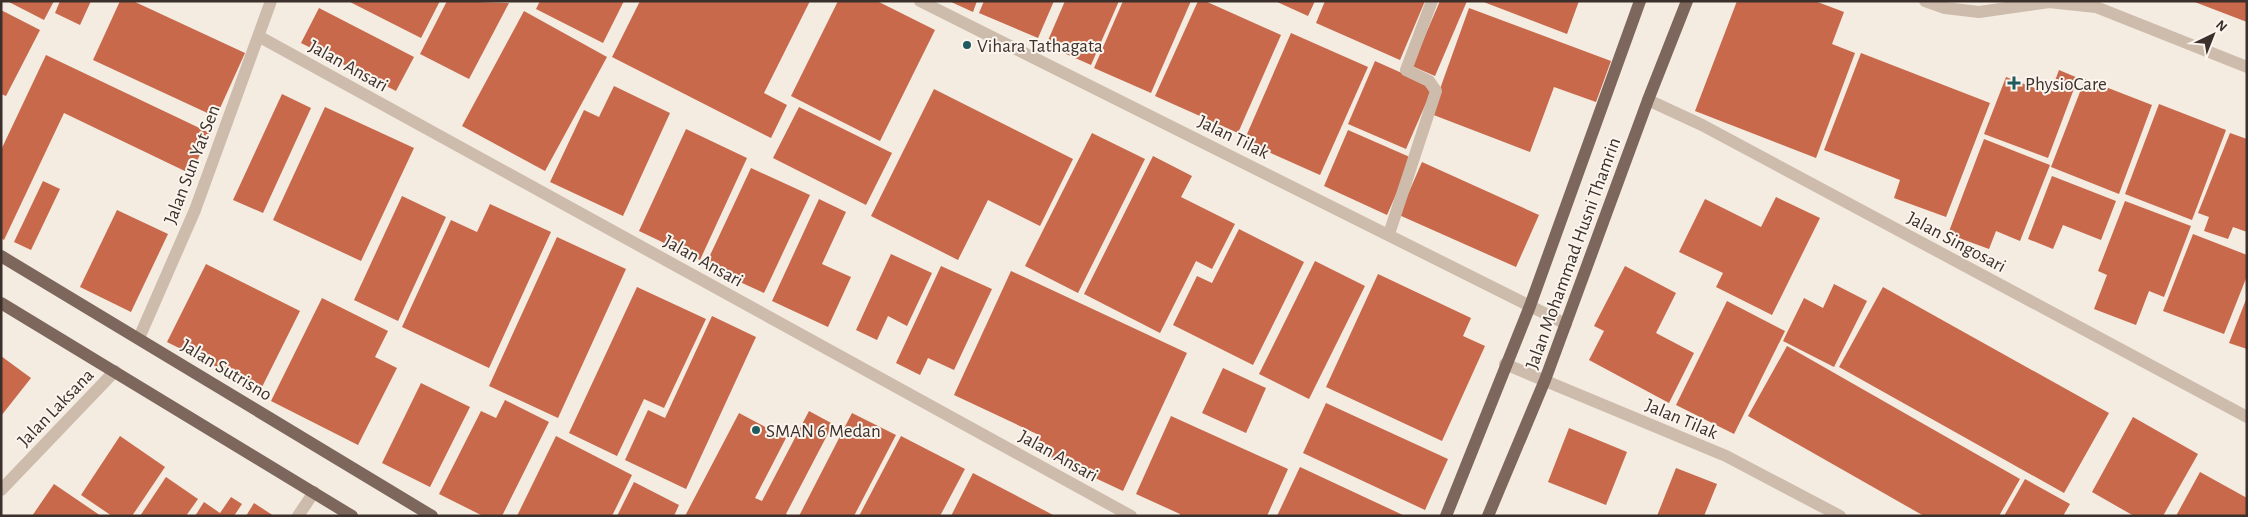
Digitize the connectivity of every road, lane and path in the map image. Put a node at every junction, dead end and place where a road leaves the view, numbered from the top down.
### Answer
1 (271, 1) edge
2 (920, 1) edge
3 (1432, 1) edge
4 (1640, 1) edge
5 (1687, 1) edge
6 (1925, 1) edge
7 (260, 37) junction
8 (2247, 67) edge
9 (1648, 100) junction
10 (1389, 234) junction
11 (1, 256) edge
12 (1, 303) edge
13 (1530, 306) junction
14 (1566, 324) junction
15 (139, 338) junction
16 (1505, 364) junction
17 (115, 371) junction
18 (1545, 380) junction
19 (2247, 417) edge
20 (1, 490) edge
21 (314, 492) junction
22 (1822, 511) edge
23 (298, 516) edge
24 (352, 516) edge
25 (432, 516) edge
26 (1130, 516) edge
27 (1446, 516) edge
28 (1488, 516) edge
29 (1840, 516) edge

1 - 7 street, Jalan Sun Yat Sen
2 - 10 street, Jalan Tilak
3 - 10 street
4 - 13 main road, Jalan Mohammad Husni Thamrin
5 - 9 main road, Jalan Mohammad Husni Thamrin
6 - 8 street
7 - 15 street, Jalan Sun Yat Sen
7 - 26 street, Jalan Ansari
9 - 14 main road, Jalan Mohammad Husni Thamrin
9 - 19 street, Jalan Singosari
10 - 13 street, Jalan Tilak
11 - 15 main road, Jalan Sutrisno
12 - 17 main road
13 - 14 street, Jalan Tilak
13 - 16 main road, Jalan Mohammad Husni Thamrin
14 - 18 main road, Jalan Mohammad Husni Thamrin
15 - 25 main road, Jalan Sutrisno
16 - 18 street, Jalan Tilak
16 - 27 main road, Jalan Mohammad Husni Thamrin
17 - 20 street, Jalan Laksana
17 - 21 main road
18 - 22 street, Jalan Tilak
18 - 28 main road, Jalan Mohammad Husni Thamrin
21 - 23 street
21 - 24 main road
22 - 29 street, Jalan Tilak

